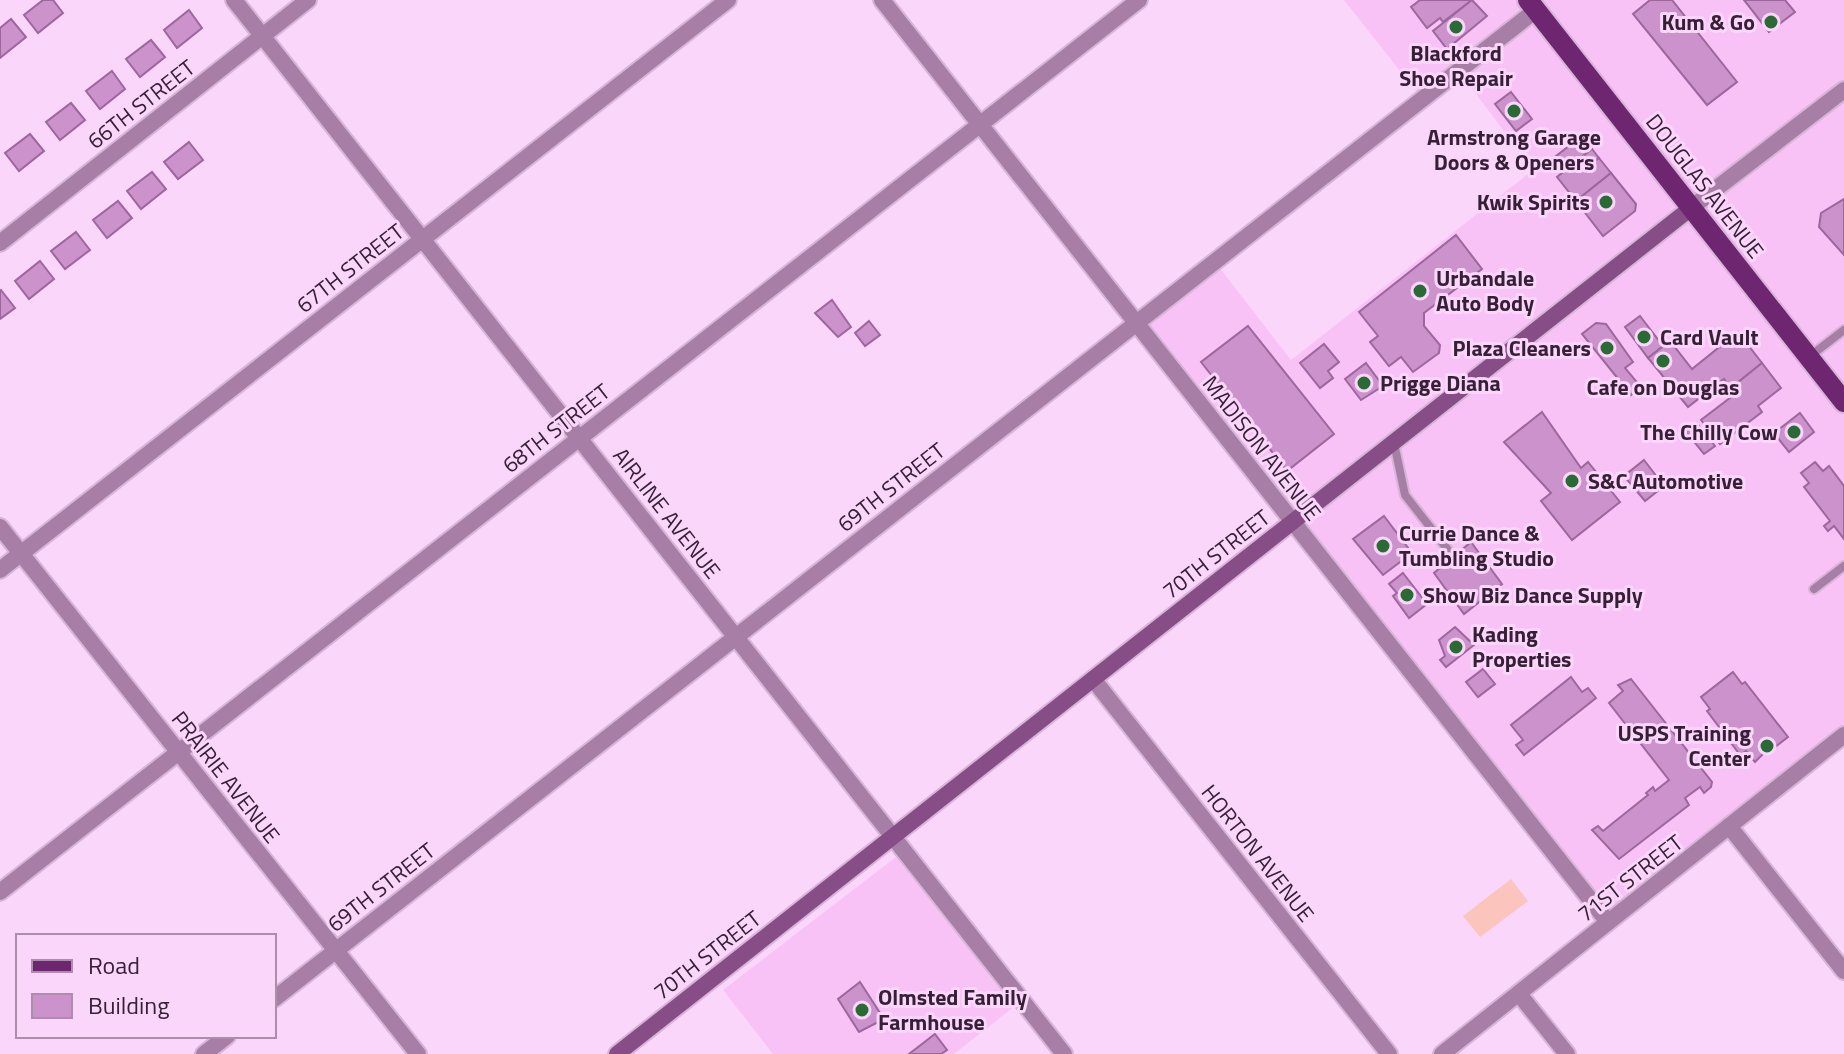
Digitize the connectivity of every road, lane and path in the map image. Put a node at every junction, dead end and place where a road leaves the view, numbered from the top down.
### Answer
1 (234, 0) edge
2 (308, 0) edge
3 (728, 0) edge
4 (882, 0) edge
5 (1139, 0) edge
6 (1532, 5) edge
7 (262, 36) junction
8 (1844, 90) edge
9 (980, 125) junction
10 (1691, 208) junction
11 (423, 239) junction
12 (0, 243) edge
13 (1136, 323) junction
14 (1844, 330) edge
15 (1809, 357) junction
16 (1844, 402) edge
17 (579, 438) junction
18 (1394, 442) junction
19 (1293, 522) junction
20 (0, 527) edge
21 (1448, 550) dead end
22 (21, 554) junction
23 (1844, 566) edge
24 (0, 570) edge
25 (1814, 589) dead end
26 (736, 636) junction
27 (1093, 679) junction
28 (1844, 735) edge
29 (178, 753) junction
30 (1729, 826) junction
31 (894, 836) junction
32 (0, 892) edge
33 (1608, 922) junction
34 (335, 951) junction
35 (1844, 971) edge
36 (1519, 994) junction
37 (276, 997) edge
38 (224, 1038) edge
39 (204, 1054) edge
40 (418, 1054) edge
41 (617, 1054) edge
42 (1064, 1054) edge
43 (1389, 1054) edge
44 (1442, 1054) edge
45 (1567, 1054) edge

1 - 7 street, AIRLINE AVENUE
2 - 7 street, 66TH STREET
3 - 11 street, 67TH STREET
4 - 9 street, MADISON AVENUE
5 - 9 street, 68TH STREET
6 - 10 main road, DOUGLAS AVENUE
6 - 13 street, 69TH STREET
7 - 11 street, AIRLINE AVENUE
7 - 12 street, 66TH STREET
8 - 10 street, 70TH STREET
9 - 13 street, MADISON AVENUE
9 - 17 street, 68TH STREET
10 - 15 main road, DOUGLAS AVENUE
10 - 18 main road, 70TH STREET
11 - 17 street, AIRLINE AVENUE
11 - 22 street, 67TH STREET
13 - 19 street, MADISON AVENUE
13 - 26 street, 69TH STREET
14 - 15 lane
15 - 16 main road, DOUGLAS AVENUE
17 - 26 street, AIRLINE AVENUE
17 - 29 street, 68TH STREET
18 - 19 main road, 70TH STREET
18 - 21 lane
19 - 27 main road, 70TH STREET
19 - 33 street, MADISON AVENUE
20 - 22 street, PRAIRIE AVENUE
22 - 24 street, 67TH STREET
22 - 29 street, PRAIRIE AVENUE
23 - 25 lane
26 - 31 street, AIRLINE AVENUE
26 - 34 street, 69TH STREET
27 - 31 main road, 70TH STREET
27 - 43 street, HORTON AVENUE
28 - 30 street, 71ST STREET
29 - 32 street, 68TH STREET
29 - 34 street, PRAIRIE AVENUE
30 - 33 street, 71ST STREET
30 - 35 street
31 - 41 main road, 70TH STREET
31 - 42 street, AIRLINE AVENUE
33 - 36 street, 71ST STREET
34 - 37 street, 69TH STREET
34 - 40 street, PRAIRIE AVENUE
36 - 44 street, 71ST STREET
36 - 45 street
38 - 39 street

